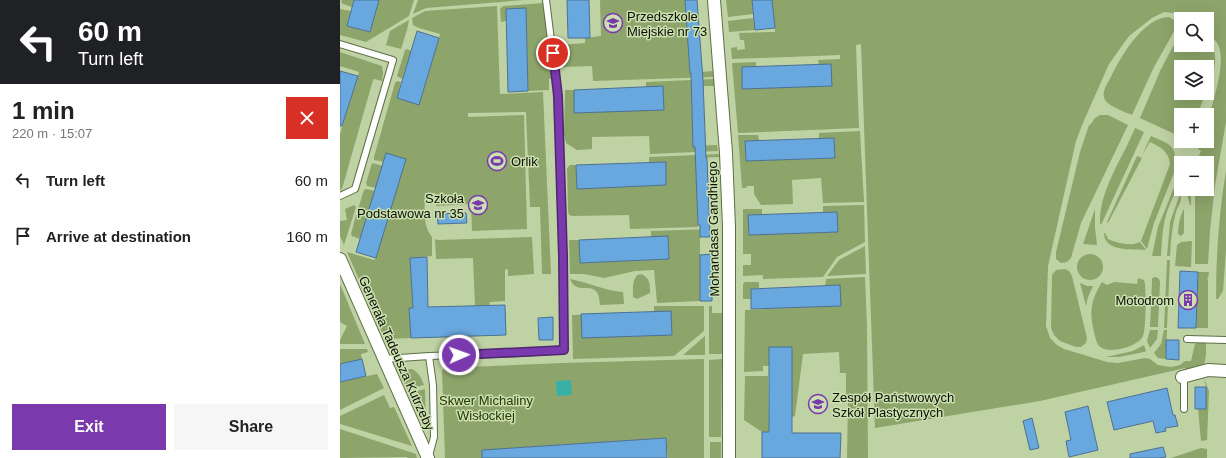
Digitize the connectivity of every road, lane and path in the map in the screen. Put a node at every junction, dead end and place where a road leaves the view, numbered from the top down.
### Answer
1 (546, 0) edge
2 (714, 0) edge
3 (340, 44) edge
4 (340, 196) edge
5 (340, 259) edge
6 (1187, 339) dead end
7 (1226, 340) edge
8 (429, 356) junction
9 (385, 359) junction
10 (1226, 371) edge
11 (1182, 377) joint
12 (1184, 409) dead end
13 (428, 458) edge
14 (729, 458) edge

1 - 8 lane
2 - 14 street, Mohandasa Gandhiego
3 - 4 lane
5 - 9 street, Generała Tadeusza Kutrzeby
6 - 7 lane
8 - 9 lane
8 - 13 lane
9 - 13 street, Generała Tadeusza Kutrzeby
10 - 11 street
11 - 12 lane

